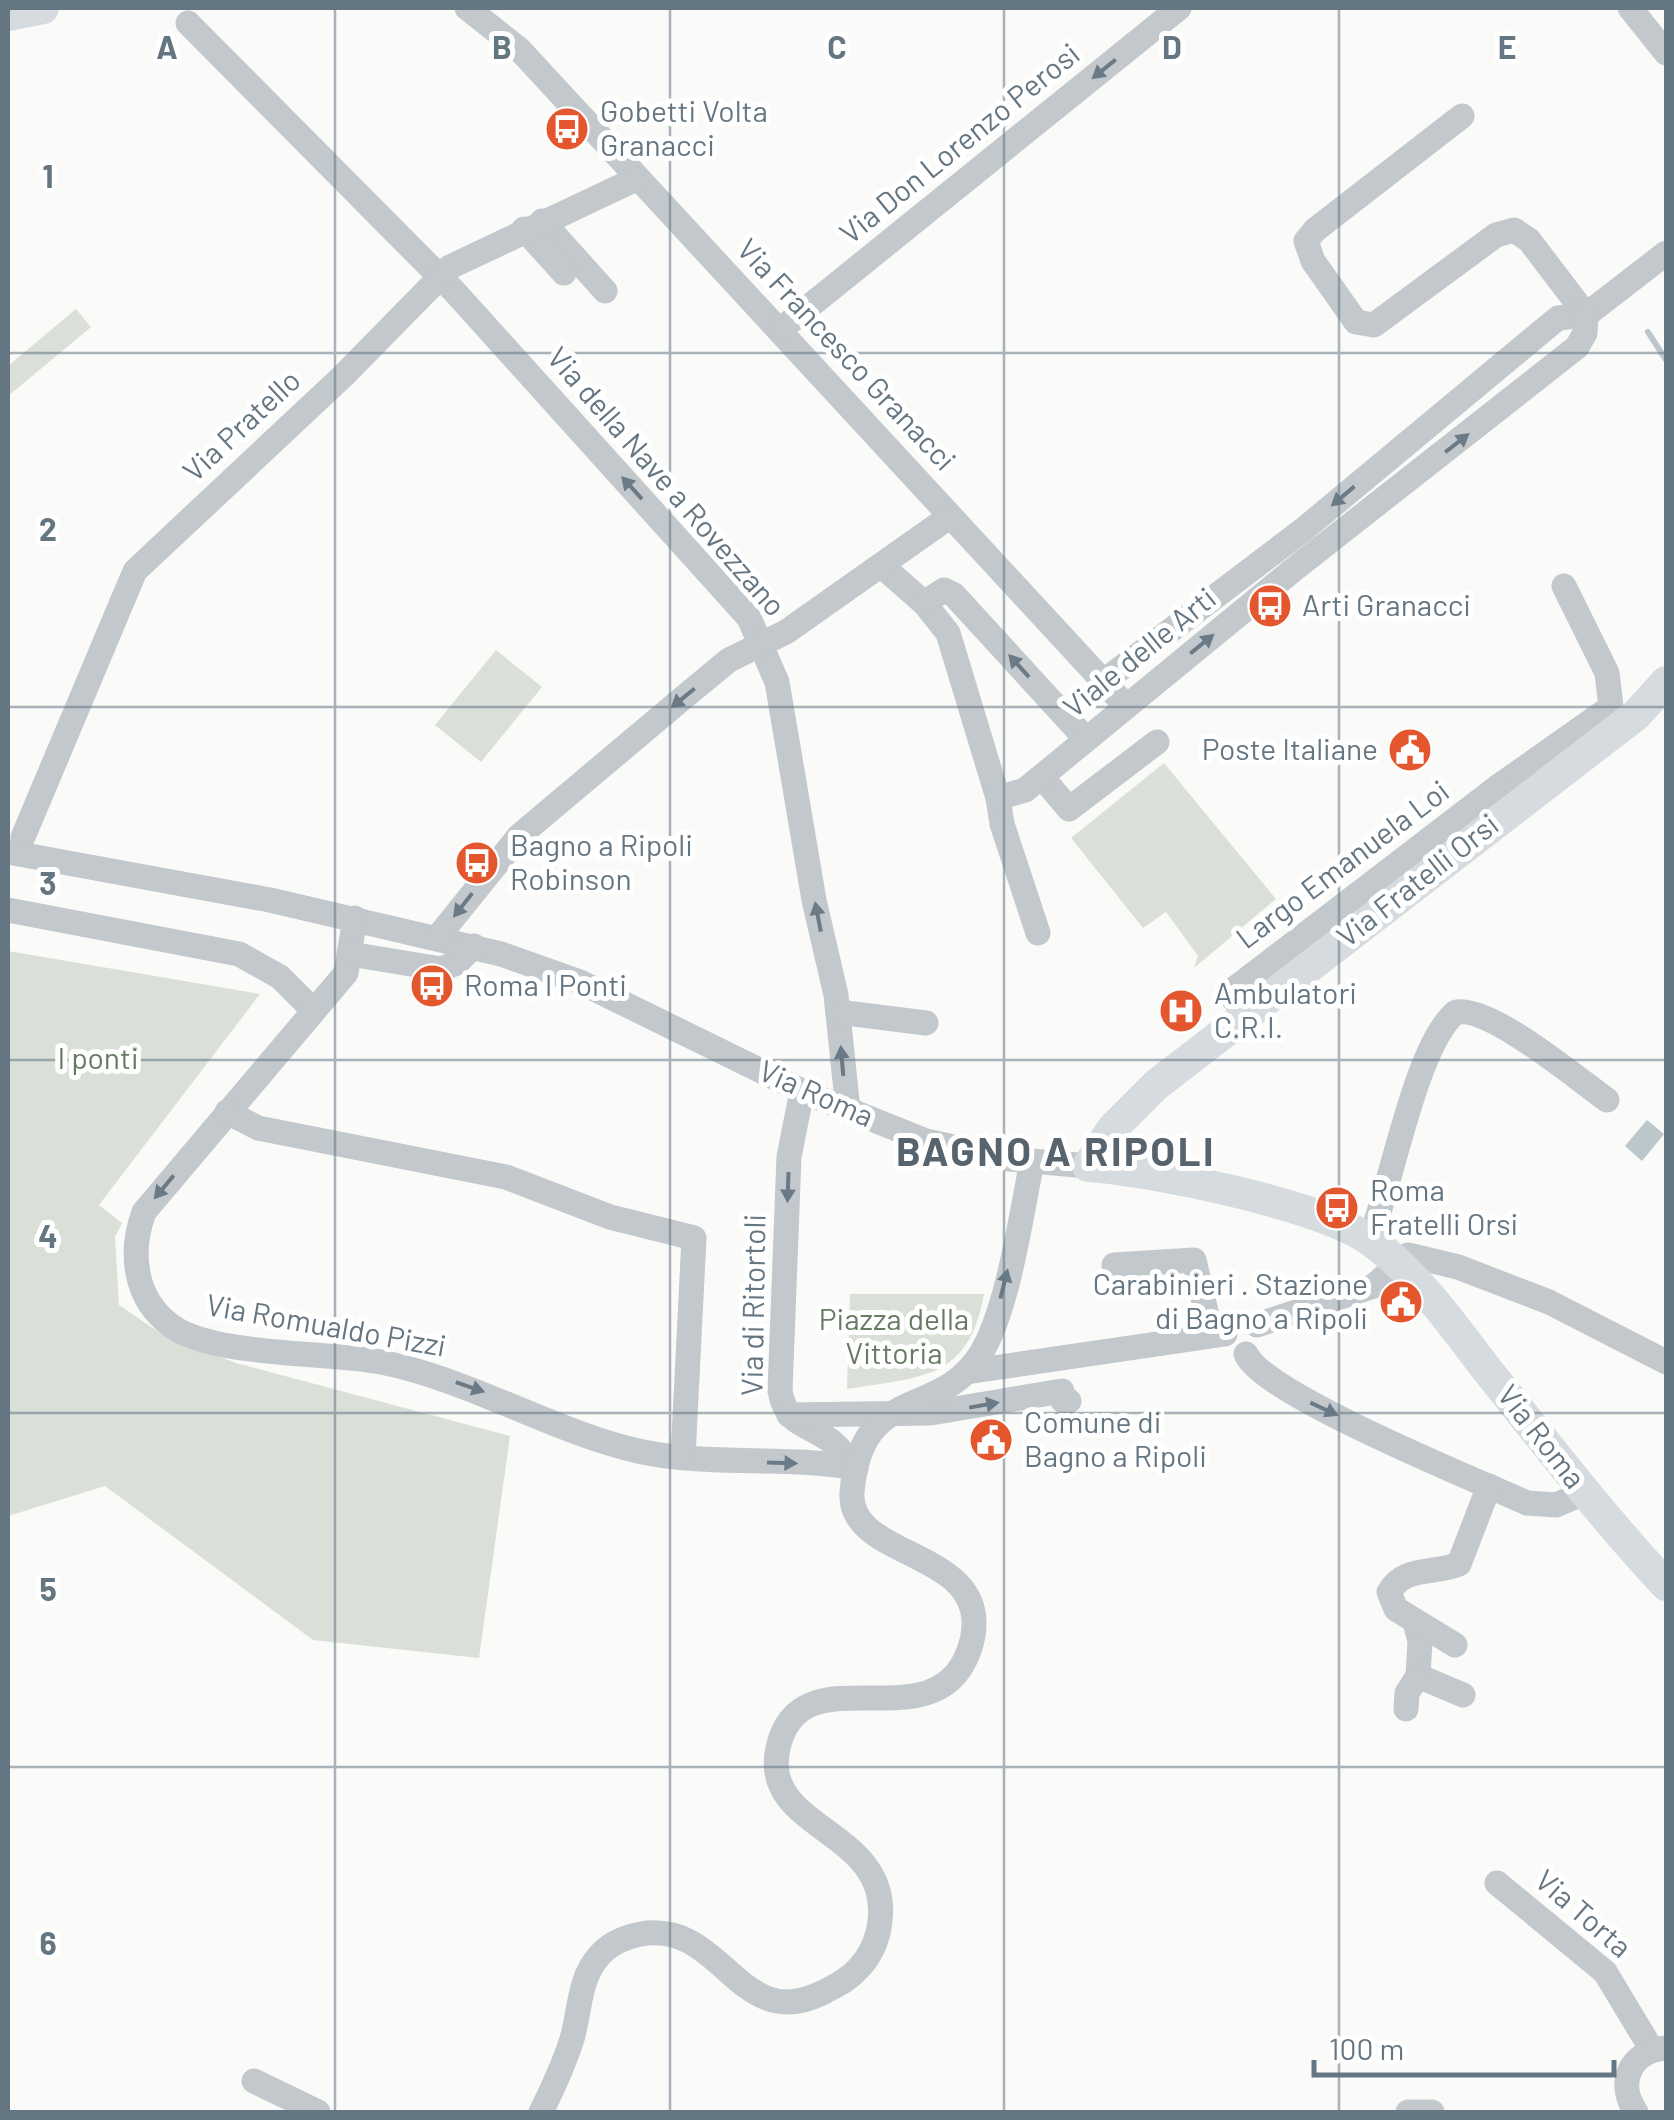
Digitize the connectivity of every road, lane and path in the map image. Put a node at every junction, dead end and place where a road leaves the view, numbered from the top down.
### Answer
1 (43, 8) edge
2 (467, 8) edge
3 (500, 8) edge
4 (1180, 8) edge
5 (1630, 8) edge
6 (8, 15) edge
7 (188, 23) dead end
8 (519, 49) junction
9 (1666, 53) edge
10 (1462, 116) dead end
11 (636, 179) junction
12 (533, 225) junction
13 (1666, 253) edge
14 (564, 274) dead end
15 (440, 278) junction
16 (606, 292) dead end
17 (1586, 315) junction
18 (780, 330) junction
19 (949, 516) junction
20 (1311, 540) junction
21 (882, 566) junction
22 (1564, 586) dead end
23 (924, 603) junction
24 (762, 642) junction
25 (1104, 682) junction
26 (1666, 682) edge
27 (1126, 706) junction
28 (1085, 738) junction
29 (1157, 742) dead end
30 (1042, 777) junction
31 (1507, 795) junction
32 (998, 798) junction
33 (15, 845) edge
34 (8, 910) edge
35 (355, 918) junction
36 (1038, 933) dead end
37 (438, 938) junction
38 (474, 946) junction
39 (350, 954) junction
40 (313, 1010) junction
41 (838, 1012) junction
42 (926, 1023) dead end
43 (802, 1091) junction
44 (1608, 1100) dead end
45 (848, 1110) junction
46 (226, 1112) junction
47 (1032, 1162) junction
48 (1088, 1166) junction
49 (1370, 1239) junction
50 (1398, 1264) junction
51 (1114, 1265) dead end
52 (1257, 1325) junction
53 (1215, 1334) junction
54 (1246, 1354) junction
55 (1666, 1362) edge
56 (966, 1372) junction
57 (1068, 1400) dead end
58 (890, 1412) junction
59 (788, 1415) junction
60 (683, 1457) junction
61 (856, 1468) junction
62 (1489, 1486) junction
63 (1584, 1492) junction
64 (1666, 1585) edge
65 (1415, 1622) junction
66 (1455, 1646) dead end
67 (1418, 1676) junction
68 (1463, 1695) dead end
69 (1406, 1709) dead end
70 (1497, 1883) dead end
71 (1659, 2049) edge
72 (254, 2082) dead end
73 (318, 2112) edge
74 (542, 2112) edge
75 (1408, 2112) edge
76 (1432, 2112) edge
77 (1636, 2112) edge

1 - 6 main road
2 - 8 street, Via Francesco Granacci
3 - 8 street, Via Francesco Granacci
4 -> 18 street, Via Don Lorenzo Perosi
5 - 9 street
7 - 15 street, Via della Nave a Rovezzano
8 - 11 street, Via Francesco Granacci
10 - 17 street
11 - 12 street, Via Pratello
11 - 18 street, Via Francesco Granacci
12 - 14 street
12 - 15 street, Via Pratello
12 - 16 street
13 - 17 street, Viale delle Arti
24 -> 15 street, Via della Nave a Rovezzano
15 - 33 street, Via Pratello
17 -> 20 street, Viale delle Arti
20 -> 17 street, Viale delle Arti
18 - 19 street, Via Francesco Granacci
19 - 21 street
19 - 25 street, Via Francesco Granacci
20 - 25 street, Viale delle Arti
27 -> 20 street, Viale delle Arti
21 - 23 street
21 - 24 street
22 - 31 street, Via Fratelli Orsi
28 -> 23 street
23 - 32 street
24 -> 37 street
41 -> 24 street, Via della Nave a Rovezzano
25 - 27 street, Via Francesco Granacci
26 - 31 main road, Via Fratelli Orsi
27 - 28 street, Viale delle Arti
28 - 30 street, Viale delle Arti
29 - 30 street
30 - 32 street, Viale delle Arti
31 - 48 main road, Via Fratelli Orsi
32 - 36 street
33 - 35 street, Via Roma
34 - 40 street
35 - 37 street, Via Roma
35 - 39 street
37 - 38 street, Via Roma
38 - 39 street
38 - 43 street, Via Roma
39 - 40 street, Via Romualdo Pizzi
40 - 46 street, Via Romualdo Pizzi
41 - 42 street
45 -> 41 street, Via della Nave a Rovezzano
43 - 45 street, Via Roma
43 -> 59 street, Via di Ritortoli
44 - 49 street
45 - 47 street, Via Roma
46 - 60 street
46 -> 60 street, Via Romualdo Pizzi
47 - 48 street, Via Roma
56 -> 47 street
48 - 49 main road, Via Roma
49 - 50 main road, Via Roma
50 - 52 street
50 - 55 street
50 - 63 main road, Via Roma
51 - 53 street
52 - 53 street
52 - 54 street
53 - 54 street
53 - 56 street
54 -> 62 street
56 - 58 street
58 -> 57 street
58 - 59 street
58 - 61 street
59 - 61 street, Via di Ritortoli
60 -> 61 street, Via Romualdo Pizzi
61 - 74 street
62 - 63 street
62 - 65 street
63 - 64 main road, Via Roma
65 - 66 street
65 - 67 street
67 - 68 street
67 - 69 street
70 - 71 street, Via Torta
71 - 77 street, Via Torta
72 - 73 street
75 - 76 street

